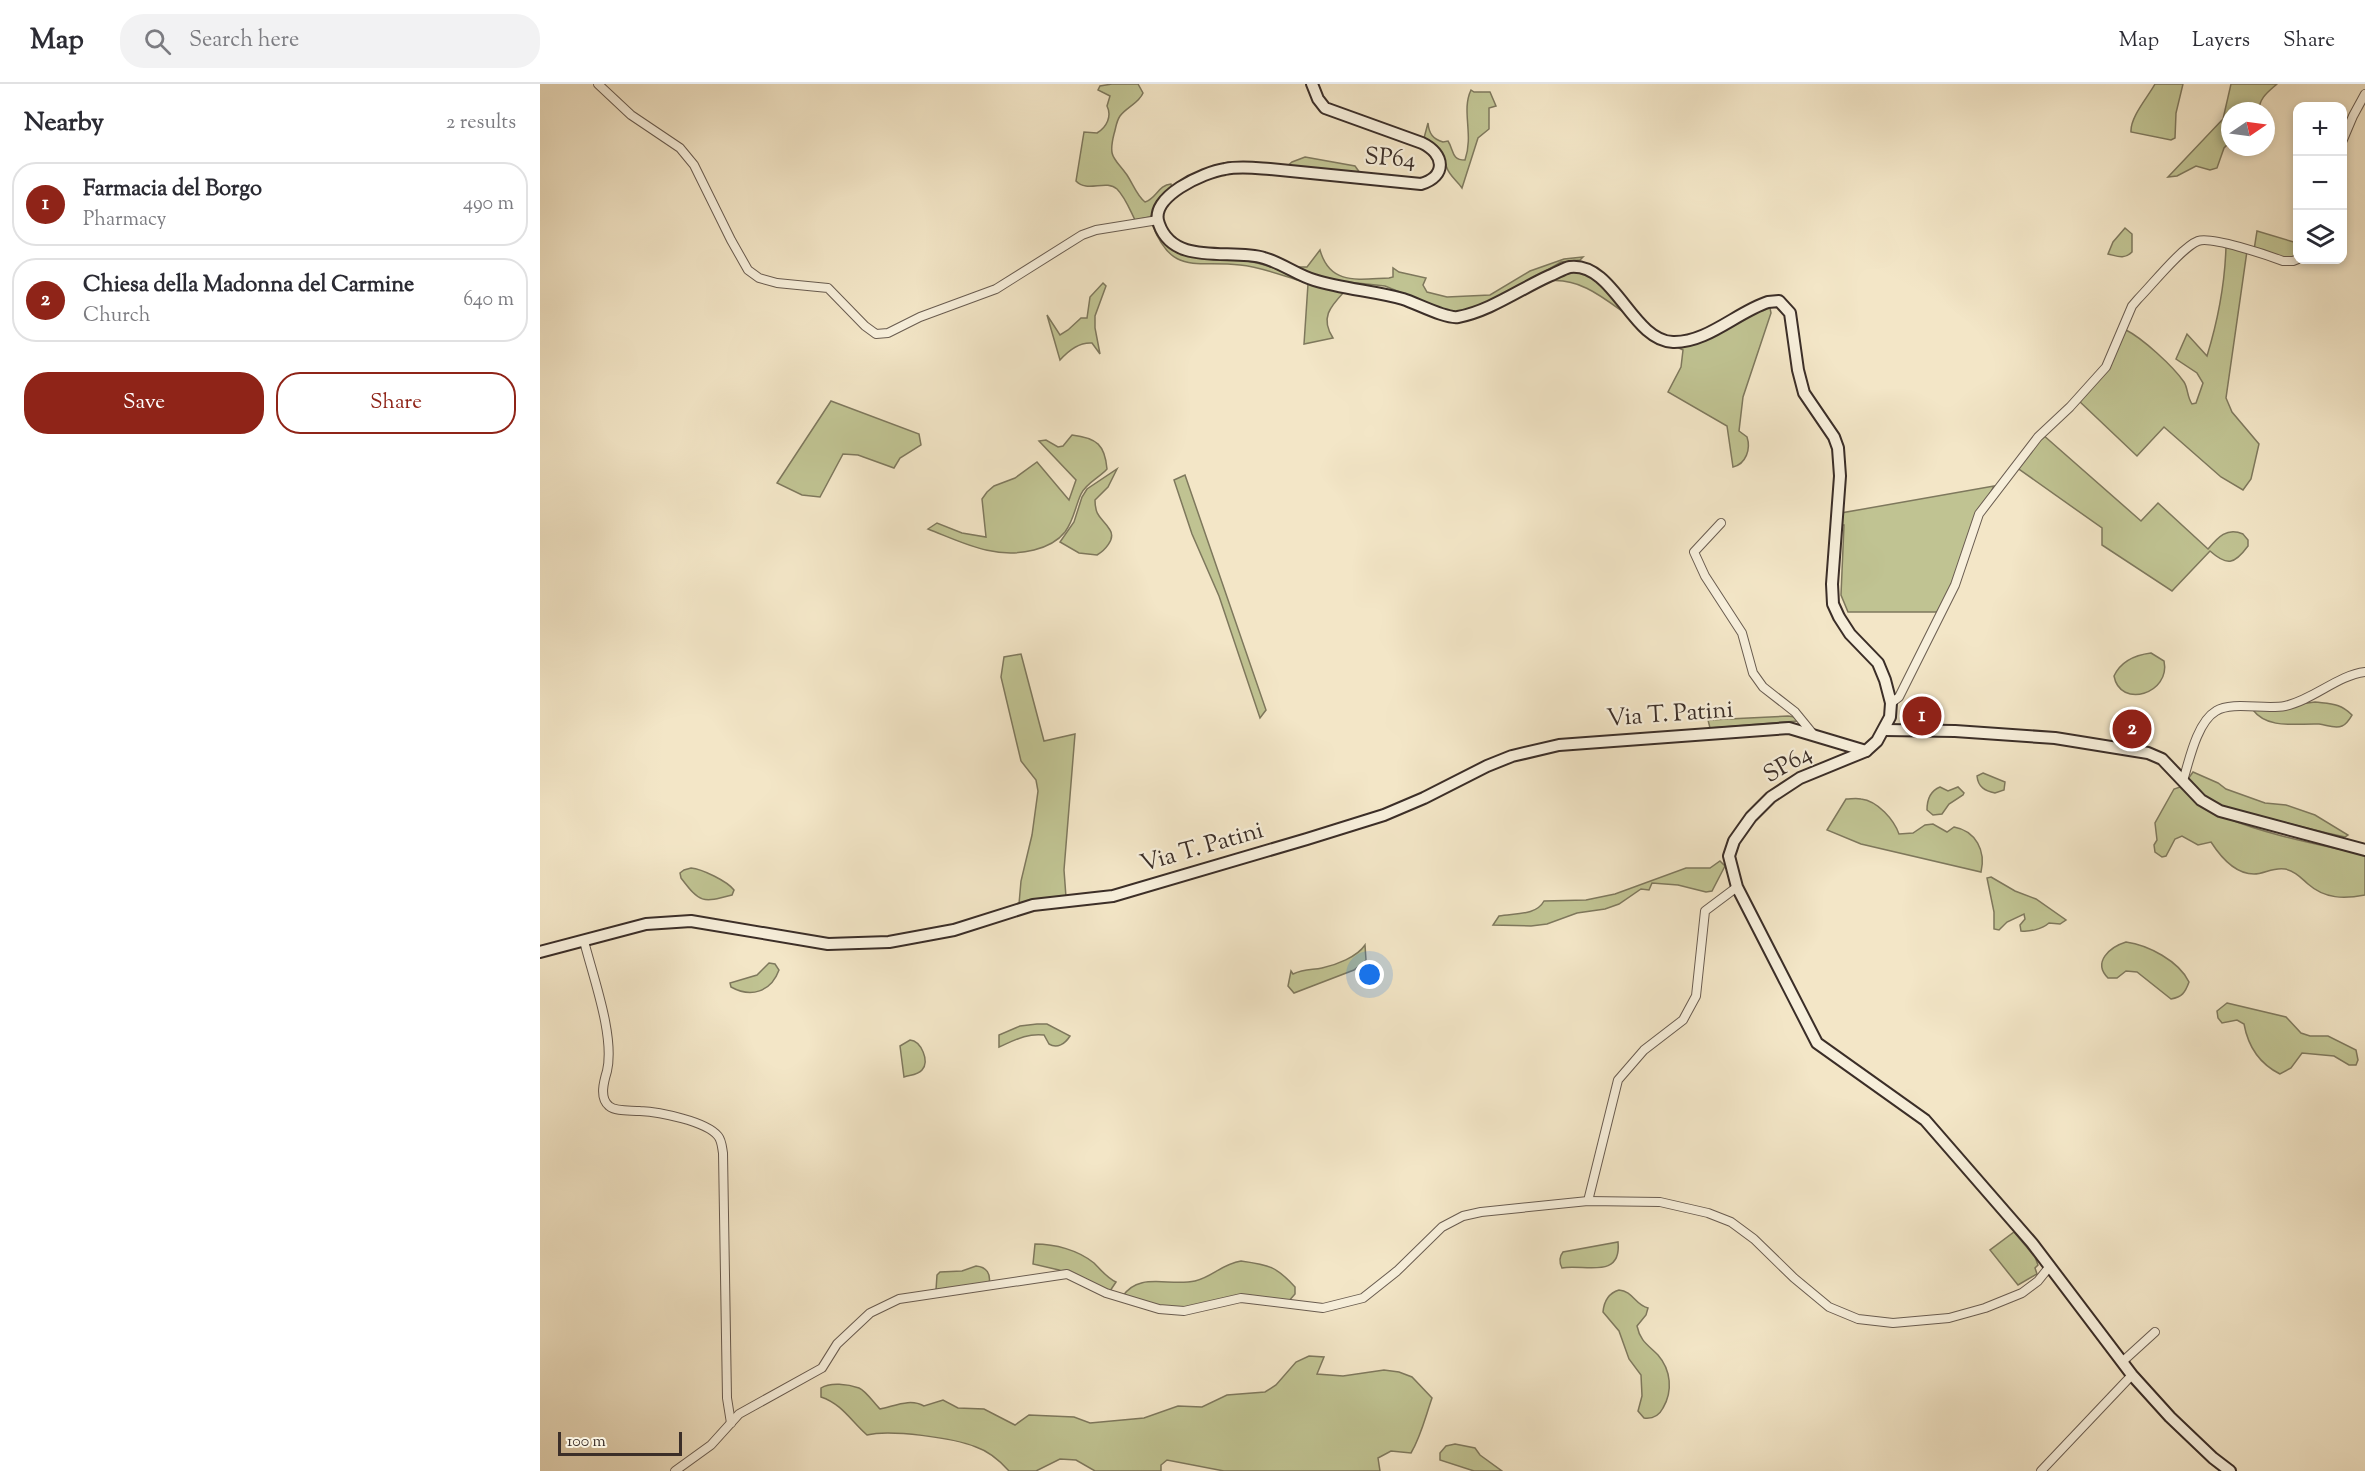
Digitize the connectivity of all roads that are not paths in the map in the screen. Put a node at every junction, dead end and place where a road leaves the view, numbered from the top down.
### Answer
1 (598, 84) edge
2 (1312, 84) edge
3 (2365, 94) edge
4 (2347, 132) edge
5 (1158, 220) junction
6 (2293, 261) edge
7 (1721, 523) dead end
8 (2365, 672) edge
9 (1891, 703) junction
10 (1885, 730) junction
11 (1814, 734) junction
12 (1866, 751) junction
13 (2182, 781) junction
14 (2365, 850) edge
15 (1737, 887) junction
16 (584, 940) junction
17 (540, 952) edge
18 (1588, 1201) junction
19 (2050, 1266) junction
20 (2155, 1332) dead end
21 (2122, 1362) junction
22 (2132, 1375) junction
23 (731, 1423) junction
24 (675, 1471) edge
25 (2041, 1471) edge
26 (2230, 1471) edge

1 - 5 street
2 - 5 street, SP64 / SP64
3 - 4 street
5 - 9 street, SP64
6 - 9 street
7 - 11 street
8 - 13 street
9 - 10 street, SP64
10 - 12 street, SP64 / SP64
10 - 13 street
11 - 12 street, Via T. Patini
11 - 16 street, Via T. Patini
12 - 15 street, SP64 / SP64
13 - 14 street
15 - 18 street
15 - 19 street, SP64
16 - 17 street, Via T. Patini
16 - 23 street
18 - 19 street
18 - 23 street
19 - 21 street, SP64
20 - 21 street
21 - 22 street, SP64
22 - 25 street
22 - 26 street, SP64
23 - 24 street

